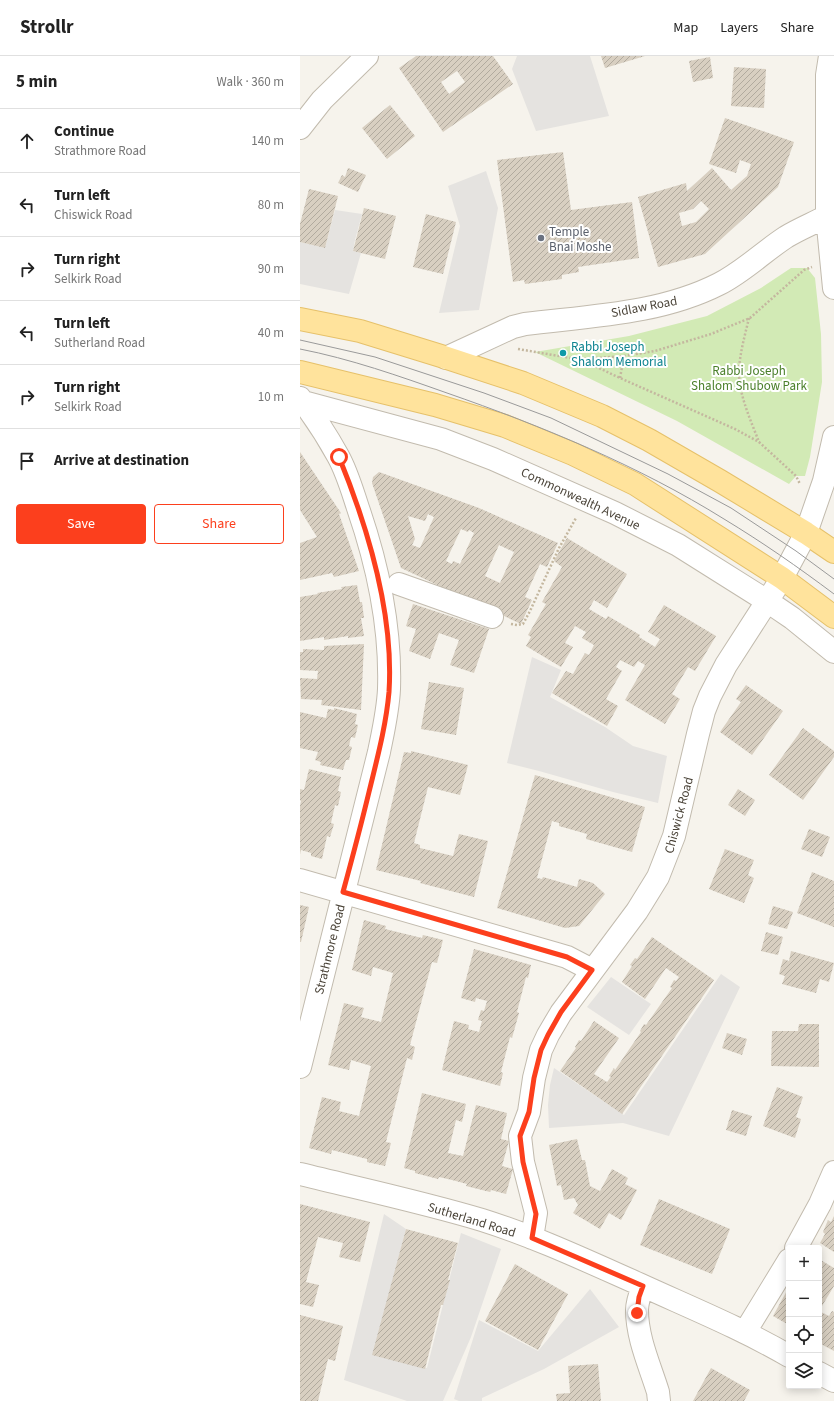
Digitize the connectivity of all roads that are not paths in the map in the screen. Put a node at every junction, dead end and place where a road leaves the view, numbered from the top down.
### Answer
1 (366, 56) edge
2 (830, 56) edge
3 (300, 128) edge
4 (827, 216) junction
5 (834, 288) edge
6 (300, 319) edge
7 (446, 358) junction
8 (300, 372) edge
9 (301, 400) edge
10 (834, 436) edge
11 (806, 533) junction
12 (834, 552) edge
13 (782, 578) junction
14 (399, 584) dead end
15 (767, 601) junction
16 (834, 617) edge
17 (501, 620) road end
18 (834, 652) edge
19 (300, 880) edge
20 (343, 892) junction
21 (587, 976) junction
22 (300, 1067) edge
23 (834, 1172) edge
24 (300, 1174) edge
25 (532, 1238) junction
26 (798, 1245) edge
27 (786, 1265) edge
28 (643, 1286) junction
29 (745, 1332) junction
30 (786, 1354) edge
31 (822, 1374) edge
32 (834, 1381) edge
33 (659, 1401) edge

1 - 3 street
2 - 4 street
4 - 5 street
4 - 7 street, Sidlaw Road
6 - 7 main road
7 - 11 main road
8 - 13 main road
9 - 15 street, Commonwealth Avenue
9 - 20 street, Strathmore Road
10 - 11 street, Chiswick Road
11 - 12 main road
11 - 13 street, Chiswick Road
13 - 15 street, Chiswick Road
13 - 16 main road
14 - 17 street
15 - 18 street, Commonwealth Avenue
15 - 21 street, Chiswick Road
19 - 20 street
20 - 21 street
20 - 22 street, Strathmore Road
21 - 25 street, Chiswick Road
23 - 26 street
24 - 25 street, Sutherland Road
25 - 28 street, Sutherland Road
27 - 29 street
28 - 29 street, Sutherland Road
28 - 33 street
29 - 30 street, Sutherland Road
31 - 32 street

